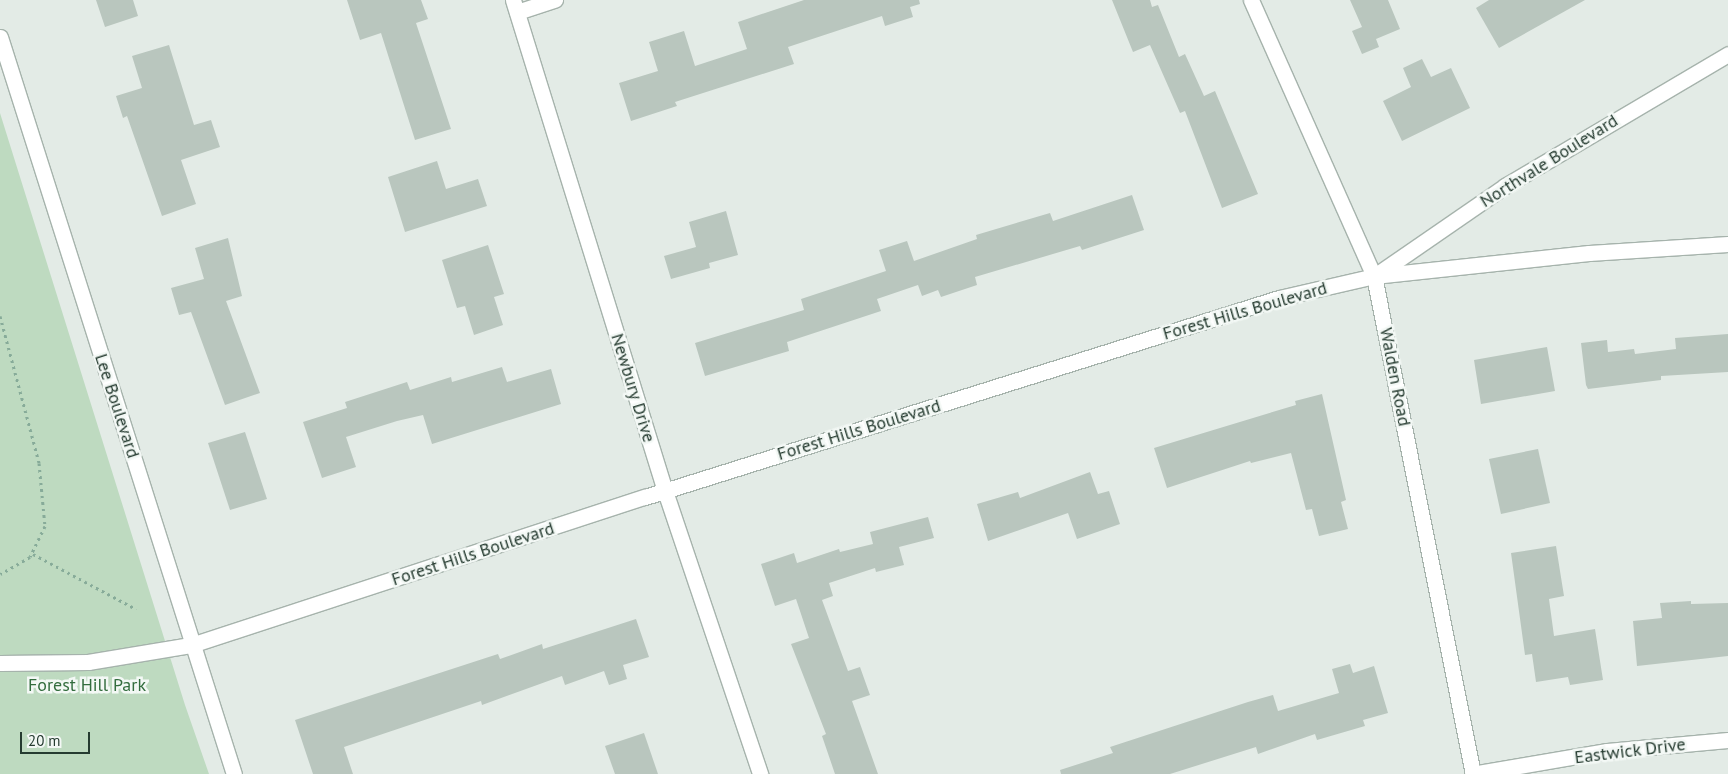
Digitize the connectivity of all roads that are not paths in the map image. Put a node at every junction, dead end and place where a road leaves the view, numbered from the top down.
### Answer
1 (555, 0) edge
2 (1251, 0) edge
3 (515, 6) edge
4 (0, 37) edge
5 (1728, 54) edge
6 (1728, 244) edge
7 (1374, 276) junction
8 (665, 491) junction
9 (191, 645) junction
10 (0, 662) edge
11 (1728, 740) edge
12 (234, 774) edge
13 (760, 774) edge
14 (1473, 774) edge

1 - 3 street
2 - 7 street, Walden Road
3 - 8 street, Newbury Drive
4 - 9 street, Lee Boulevard
5 - 7 street, Northvale Boulevard
6 - 7 street, Forest Hills Boulevard
7 - 8 street, Forest Hills Boulevard
7 - 14 street, Walden Road
8 - 9 street, Forest Hills Boulevard
8 - 13 street, Newbury Drive
9 - 10 street, Forest Hills Boulevard
9 - 12 street, Lee Boulevard
11 - 14 street, Eastwick Drive

